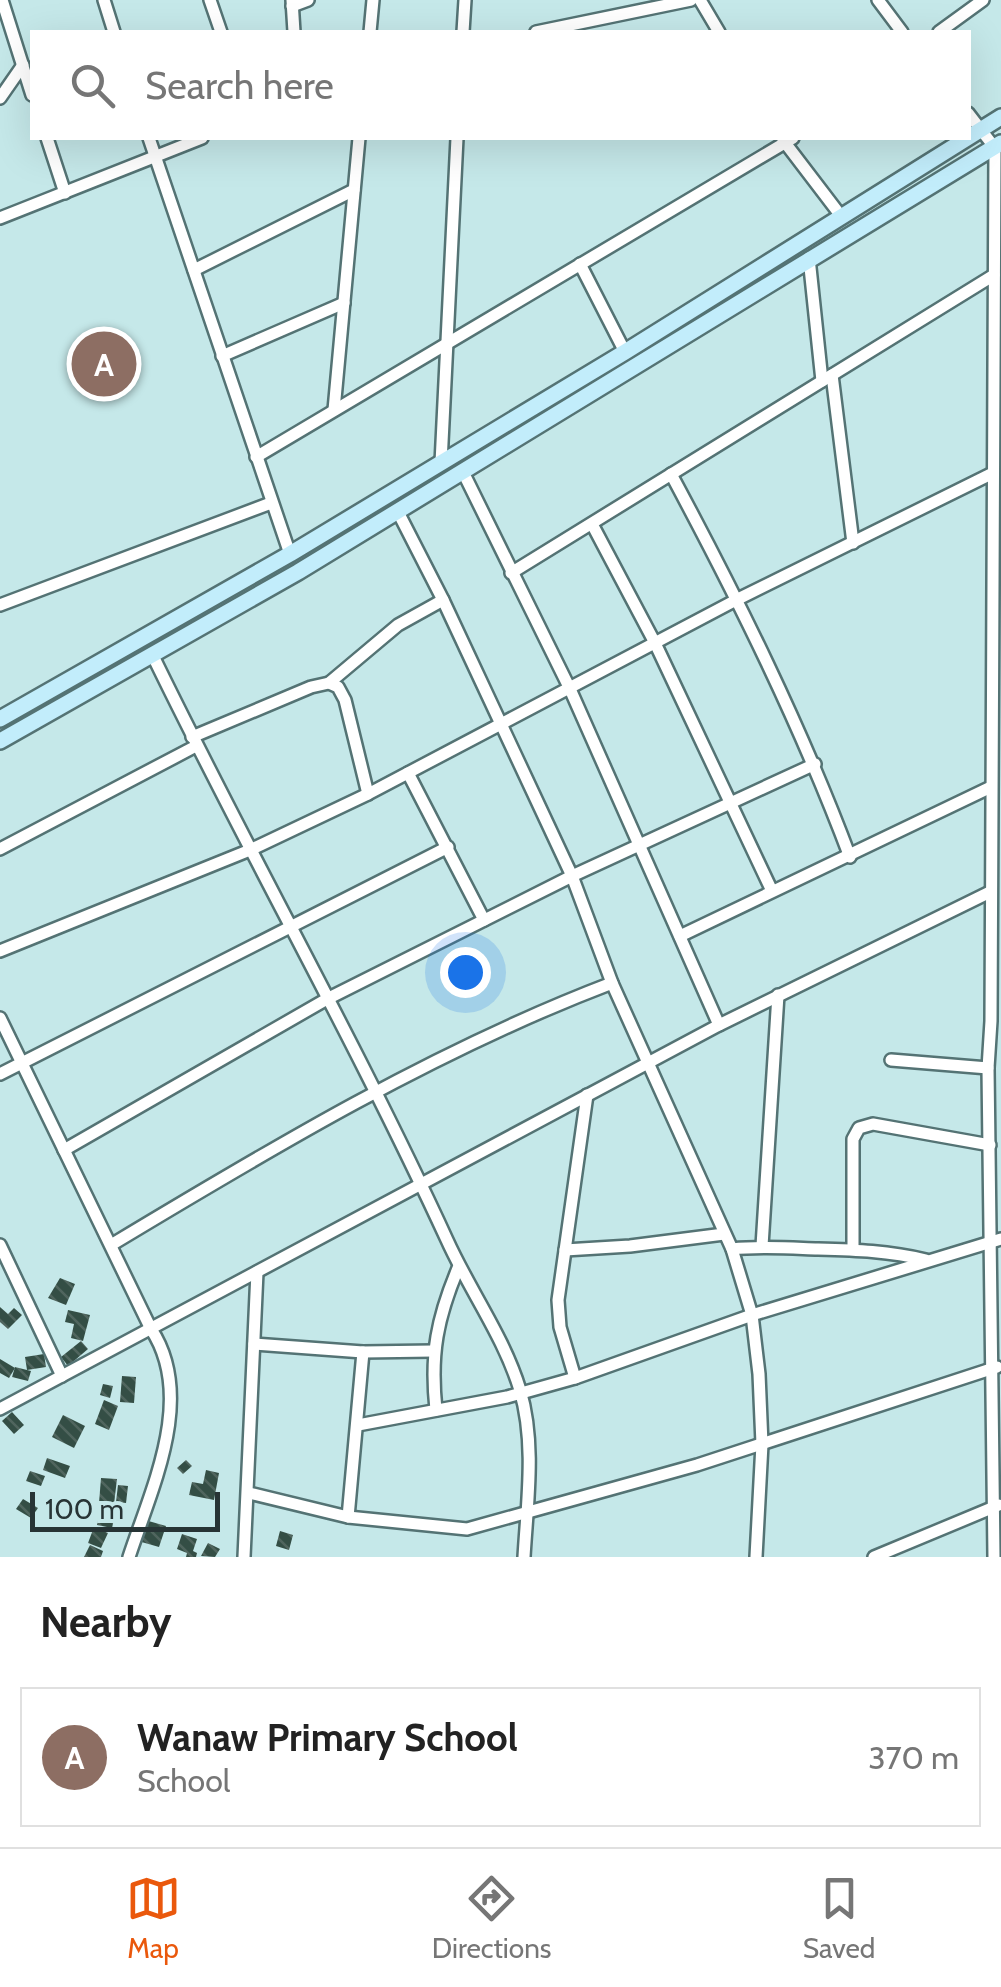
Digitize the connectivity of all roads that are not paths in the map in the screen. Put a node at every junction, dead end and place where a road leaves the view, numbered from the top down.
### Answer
1 (104, 0) edge
2 (210, 0) edge
3 (308, 0) edge
4 (373, 0) edge
5 (465, 0) edge
6 (691, 0) edge
7 (700, 0) edge
8 (878, 0) edge
9 (983, 0) edge
10 (292, 3) edge
11 (2, 7) edge
12 (113, 30) edge
13 (220, 30) edge
14 (294, 30) edge
15 (370, 30) edge
16 (463, 30) edge
17 (546, 30) edge
18 (718, 30) edge
19 (900, 30) edge
20 (941, 30) edge
21 (23, 65) junction
22 (30, 88) edge
23 (0, 98) edge
24 (971, 117) edge
25 (1001, 117) edge
26 (982, 130) junction
27 (971, 137) edge
28 (48, 140) edge
29 (151, 140) edge
30 (197, 140) edge
31 (359, 140) edge
32 (457, 140) edge
33 (786, 140) edge
34 (965, 140) edge
35 (998, 146) edge
36 (156, 156) junction
37 (354, 190) junction
38 (65, 193) junction
39 (840, 216) junction
40 (0, 218) edge
41 (809, 258) junction
42 (580, 264) junction
43 (194, 270) junction
44 (994, 275) junction
45 (344, 303) junction
46 (444, 343) junction
47 (625, 352) junction
48 (222, 356) junction
49 (997, 366) edge
50 (827, 378) junction
51 (334, 410) junction
52 (256, 457) junction
53 (441, 463) junction
54 (463, 472) junction
55 (994, 472) junction
56 (672, 474) junction
57 (271, 503) junction
58 (398, 512) junction
59 (592, 524) junction
60 (854, 543) junction
61 (290, 554) junction
62 (511, 574) junction
63 (738, 599) junction
64 (443, 600) junction
65 (0, 605) edge
66 (655, 643) junction
67 (152, 656) junction
68 (329, 683) junction
69 (570, 689) junction
70 (0, 719) edge
71 (499, 724) junction
72 (0, 741) edge
73 (194, 742) junction
74 (815, 764) junction
75 (408, 773) junction
76 (991, 787) junction
77 (368, 794) junction
78 (730, 803) junction
79 (640, 845) junction
80 (448, 847) junction
81 (0, 849) edge
82 (250, 850) junction
83 (850, 857) junction
84 (572, 876) junction
85 (772, 891) junction
86 (990, 892) junction
87 (484, 920) junction
88 (290, 928) junction
89 (680, 936) junction
90 (0, 951) edge
91 (612, 983) junction
92 (778, 995) junction
93 (327, 999) junction
94 (0, 1018) edge
95 (719, 1025) junction
96 (891, 1060) dead end
97 (22, 1063) junction
98 (648, 1063) junction
99 (988, 1068) junction
100 (0, 1074) edge
101 (376, 1092) junction
102 (587, 1096) junction
103 (990, 1145) junction
104 (64, 1150) junction
105 (420, 1182) junction
106 (724, 1234) junction
107 (996, 1242) edge
108 (0, 1245) edge
109 (111, 1245) junction
110 (762, 1246) junction
111 (852, 1247) junction
112 (732, 1249) junction
113 (564, 1250) junction
114 (929, 1260) junction
115 (459, 1266) junction
116 (256, 1272) junction
117 (752, 1315) junction
118 (152, 1328) junction
119 (254, 1344) junction
120 (363, 1352) junction
121 (432, 1352) junction
122 (997, 1367) edge
123 (62, 1376) junction
124 (575, 1378) junction
125 (521, 1392) junction
126 (0, 1409) edge
127 (436, 1410) junction
128 (358, 1425) junction
129 (762, 1444) junction
130 (249, 1493) junction
131 (997, 1506) edge
132 (526, 1513) junction
133 (348, 1516) junction
134 (130, 1557) edge
135 (244, 1557) edge
136 (524, 1557) edge
137 (756, 1557) edge
138 (874, 1557) edge
139 (994, 1557) edge

1 - 12 street
2 - 13 street
3 - 10 street
4 - 15 street
5 - 16 street
6 - 17 street
7 - 18 street
8 - 19 street
9 - 20 street
10 - 14 street
11 - 21 street
21 - 22 street
21 - 23 street
24 - 26 street
25 - 26 main road
26 - 27 main road
26 - 35 street
28 - 38 street
29 - 36 street
30 - 36 street
31 - 37 street
32 - 46 street
33 - 39 street
33 - 42 street
34 - 39 main road
35 - 41 main road
35 - 44 street
36 - 38 street
36 - 43 street
37 - 43 street
37 - 45 street
38 - 40 street
39 - 47 main road
41 - 50 street
41 - 54 main road
42 - 46 street
42 - 47 street
43 - 48 street
44 - 49 street
44 - 50 street
45 - 48 street
45 - 51 street
46 - 51 street
46 - 53 street
47 - 53 main road
48 - 52 street
49 - 55 street
50 - 56 street
50 - 60 street
51 - 52 street
52 - 57 street
53 - 61 main road
54 - 58 main road
54 - 62 street
55 - 60 street
55 - 76 street
56 - 59 street
56 - 63 street
57 - 61 street
57 - 65 street
58 - 64 street
58 - 67 main road
59 - 62 street
59 - 66 street
60 - 63 street
61 - 70 main road
62 - 69 street
63 - 66 street
63 - 74 street
64 - 68 street
64 - 71 street
66 - 69 street
66 - 78 street
67 - 72 main road
67 - 73 street
68 - 73 street
68 - 77 street
69 - 71 street
69 - 79 street
71 - 75 street
71 - 84 street
73 - 81 street
73 - 82 street
74 - 78 street
74 - 83 street
75 - 77 street
75 - 80 street
76 - 83 street
76 - 86 street
77 - 82 street
78 - 79 street
78 - 85 street
79 - 84 street
79 - 89 street
80 - 87 street
80 - 88 street
82 - 88 street
82 - 90 street
83 - 85 street
84 - 87 street
84 - 91 street
85 - 89 street
86 - 92 street
86 - 99 street
87 - 93 street
88 - 93 street
88 - 97 street
89 - 95 street
91 - 98 street
91 - 101 street
92 - 95 street
92 - 110 street
93 - 101 street
93 - 104 street
94 - 97 street
95 - 98 street
96 - 99 street
97 - 100 street
97 - 104 street
98 - 102 street
98 - 106 street
99 - 103 street
101 - 105 street
101 - 109 street
102 - 105 street
102 - 113 street
103 - 107 street
103 - 111 street
104 - 109 street
105 - 115 street
105 - 116 street
106 - 112 street
106 - 113 street
107 - 114 street
107 - 122 street
108 - 123 street
109 - 118 street
110 - 111 street
110 - 112 street
111 - 114 street
112 - 117 street
113 - 124 street
114 - 117 street
115 - 121 street
115 - 125 street
116 - 118 street
116 - 119 street
117 - 124 street
117 - 129 street
118 - 123 street
118 - 134 street
119 - 120 street
119 - 130 street
120 - 121 street
120 - 128 street
121 - 127 street
122 - 129 street
122 - 131 street
123 - 126 street
124 - 125 street
125 - 127 street
125 - 132 street
127 - 128 street
128 - 133 street
129 - 132 street
129 - 137 street
130 - 133 street
130 - 135 street
131 - 138 street
131 - 139 street
132 - 133 street
132 - 136 street

